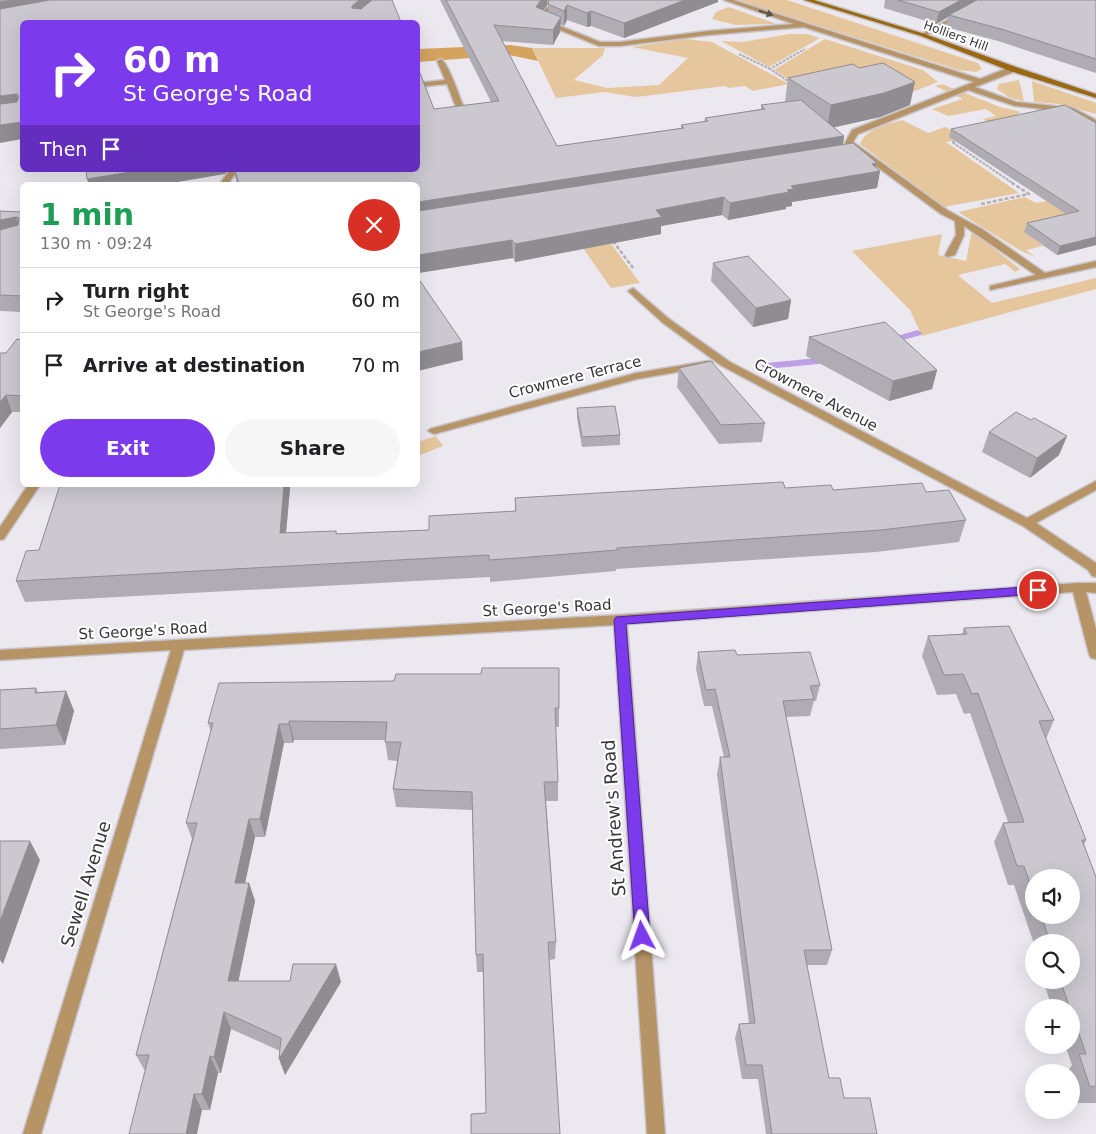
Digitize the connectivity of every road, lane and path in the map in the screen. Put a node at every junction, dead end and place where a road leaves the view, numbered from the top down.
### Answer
1 (727, 0) edge
2 (807, 0) edge
3 (988, 0) edge
4 (549, 8) edge
5 (804, 25) junction
6 (832, 34) junction
7 (923, 35) junction
8 (441, 61) dead end
9 (1013, 69) junction
10 (450, 82) junction
11 (981, 82) junction
12 (792, 84) dead end
13 (420, 85) edge
14 (968, 87) junction
15 (1096, 96) edge
16 (461, 110) edge
17 (1096, 123) edge
18 (960, 141) edge
19 (944, 212) junction
20 (959, 222) junction
21 (610, 236) edge
22 (950, 255) dead end
23 (1096, 264) edge
24 (1043, 276) junction
25 (993, 288) dead end
26 (633, 291) joint
27 (726, 364) junction
28 (434, 431) dead end
29 (1096, 485) edge
30 (33, 487) edge
31 (1027, 523) junction
32 (0, 536) edge
33 (1096, 573) edge
34 (1078, 587) junction
35 (1096, 588) edge
36 (620, 620) junction
37 (180, 645) junction
38 (1096, 654) edge
39 (0, 655) edge
40 (32, 1134) edge
41 (656, 1134) edge

1 -> 5 street
2 - 7 main road, Holliers Hill
3 - 7 street
4 - 5 street
5 - 6 street
6 - 11 street
6 - 12 path
7 - 9 main road, Holliers Hill
8 - 10 street
9 - 11 street
9 - 15 main road, Holliers Hill
10 - 13 street
10 - 16 street
11 - 14 street
14 - 17 street
14 - 19 street
18 - 19 path
19 - 20 street
20 - 22 street
20 - 24 street
21 - 26 path
23 - 24 street
24 - 25 street
26 - 27 street, Crowmere Avenue
27 - 28 street, Crowmere Terrace
27 - 31 street, Crowmere Avenue
29 - 31 street
30 - 32 street
31 - 33 street, Crowmere Avenue
34 - 35 street, St George's Road
34 - 36 street, St George's Road
34 - 38 street
36 - 37 street, St George's Road
36 - 41 street, St Andrew's Road
37 - 39 street, St George's Road
37 - 40 street, Sewell Avenue

